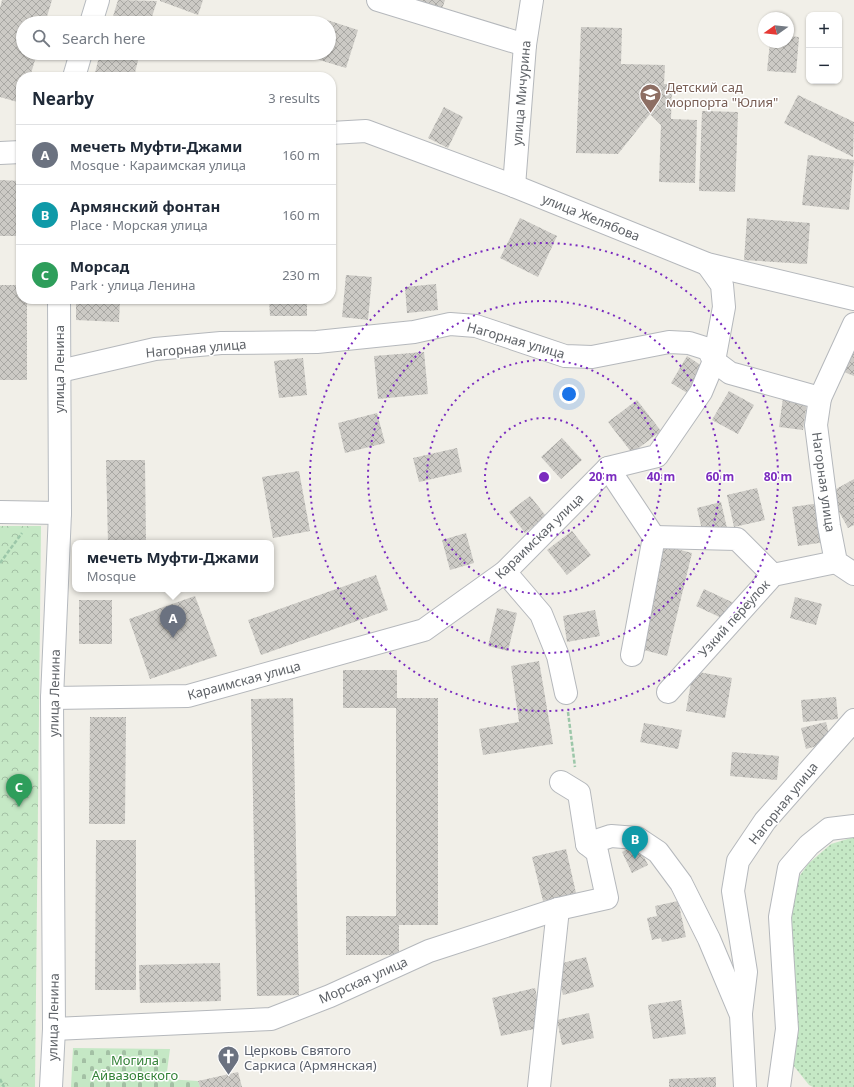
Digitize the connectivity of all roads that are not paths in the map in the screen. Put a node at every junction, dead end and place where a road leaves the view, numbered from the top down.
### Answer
1 (98, 0) edge
2 (378, 0) edge
3 (532, 0) edge
4 (93, 16) edge
5 (525, 45) junction
6 (79, 60) edge
7 (75, 72) edge
8 (336, 133) edge
9 (16, 152) edge
10 (0, 153) edge
11 (514, 186) junction
12 (707, 264) junction
13 (854, 299) edge
14 (59, 304) edge
15 (854, 324) edge
16 (714, 361) junction
17 (60, 371) junction
18 (820, 398) junction
19 (608, 468) junction
20 (0, 512) edge
21 (60, 513) junction
22 (654, 537) junction
23 (836, 562) junction
24 (505, 572) junction
25 (773, 574) junction
26 (854, 574) edge
27 (632, 654) dead end
28 (668, 692) dead end
29 (566, 693) road end
30 (52, 698) junction
31 (854, 720) edge
32 (570, 787) road end
33 (854, 826) edge
34 (587, 844) junction
35 (558, 909) junction
36 (741, 1015) junction
37 (54, 1029) junction
38 (51, 1087) edge
39 (539, 1087) edge
40 (745, 1087) edge
41 (779, 1087) edge

1 - 4 street
2 - 5 street
3 - 5 street, улица Мичурина
5 - 11 street, улица Мичурина
6 - 7 street
8 - 11 street, улица Желябова
9 - 10 street
11 - 12 street, улица Желябова
12 - 13 street, улица Желябова
12 - 16 street
14 - 17 street, улица Ленина
15 - 18 street
16 - 17 street, Нагорная улица
16 - 18 street, Нагорная улица
16 - 19 street
17 - 21 street, улица Ленина
18 - 23 street, Нагорная улица
19 - 22 street
19 - 24 street, Караимская улица
20 - 21 street
21 - 30 street, улица Ленина
22 - 25 street
22 - 27 street
23 - 25 street, Узкий переулок
23 - 26 street
24 - 29 street
24 - 30 street, Караимская улица
25 - 28 street, Узкий переулок
30 - 37 street, улица Ленина
31 - 36 street, Нагорная улица
32 - 34 street
33 - 41 street
34 - 35 street, Морская улица
34 - 36 street
35 - 37 street, Морская улица
35 - 39 street
36 - 40 street
37 - 38 street, улица Ленина

